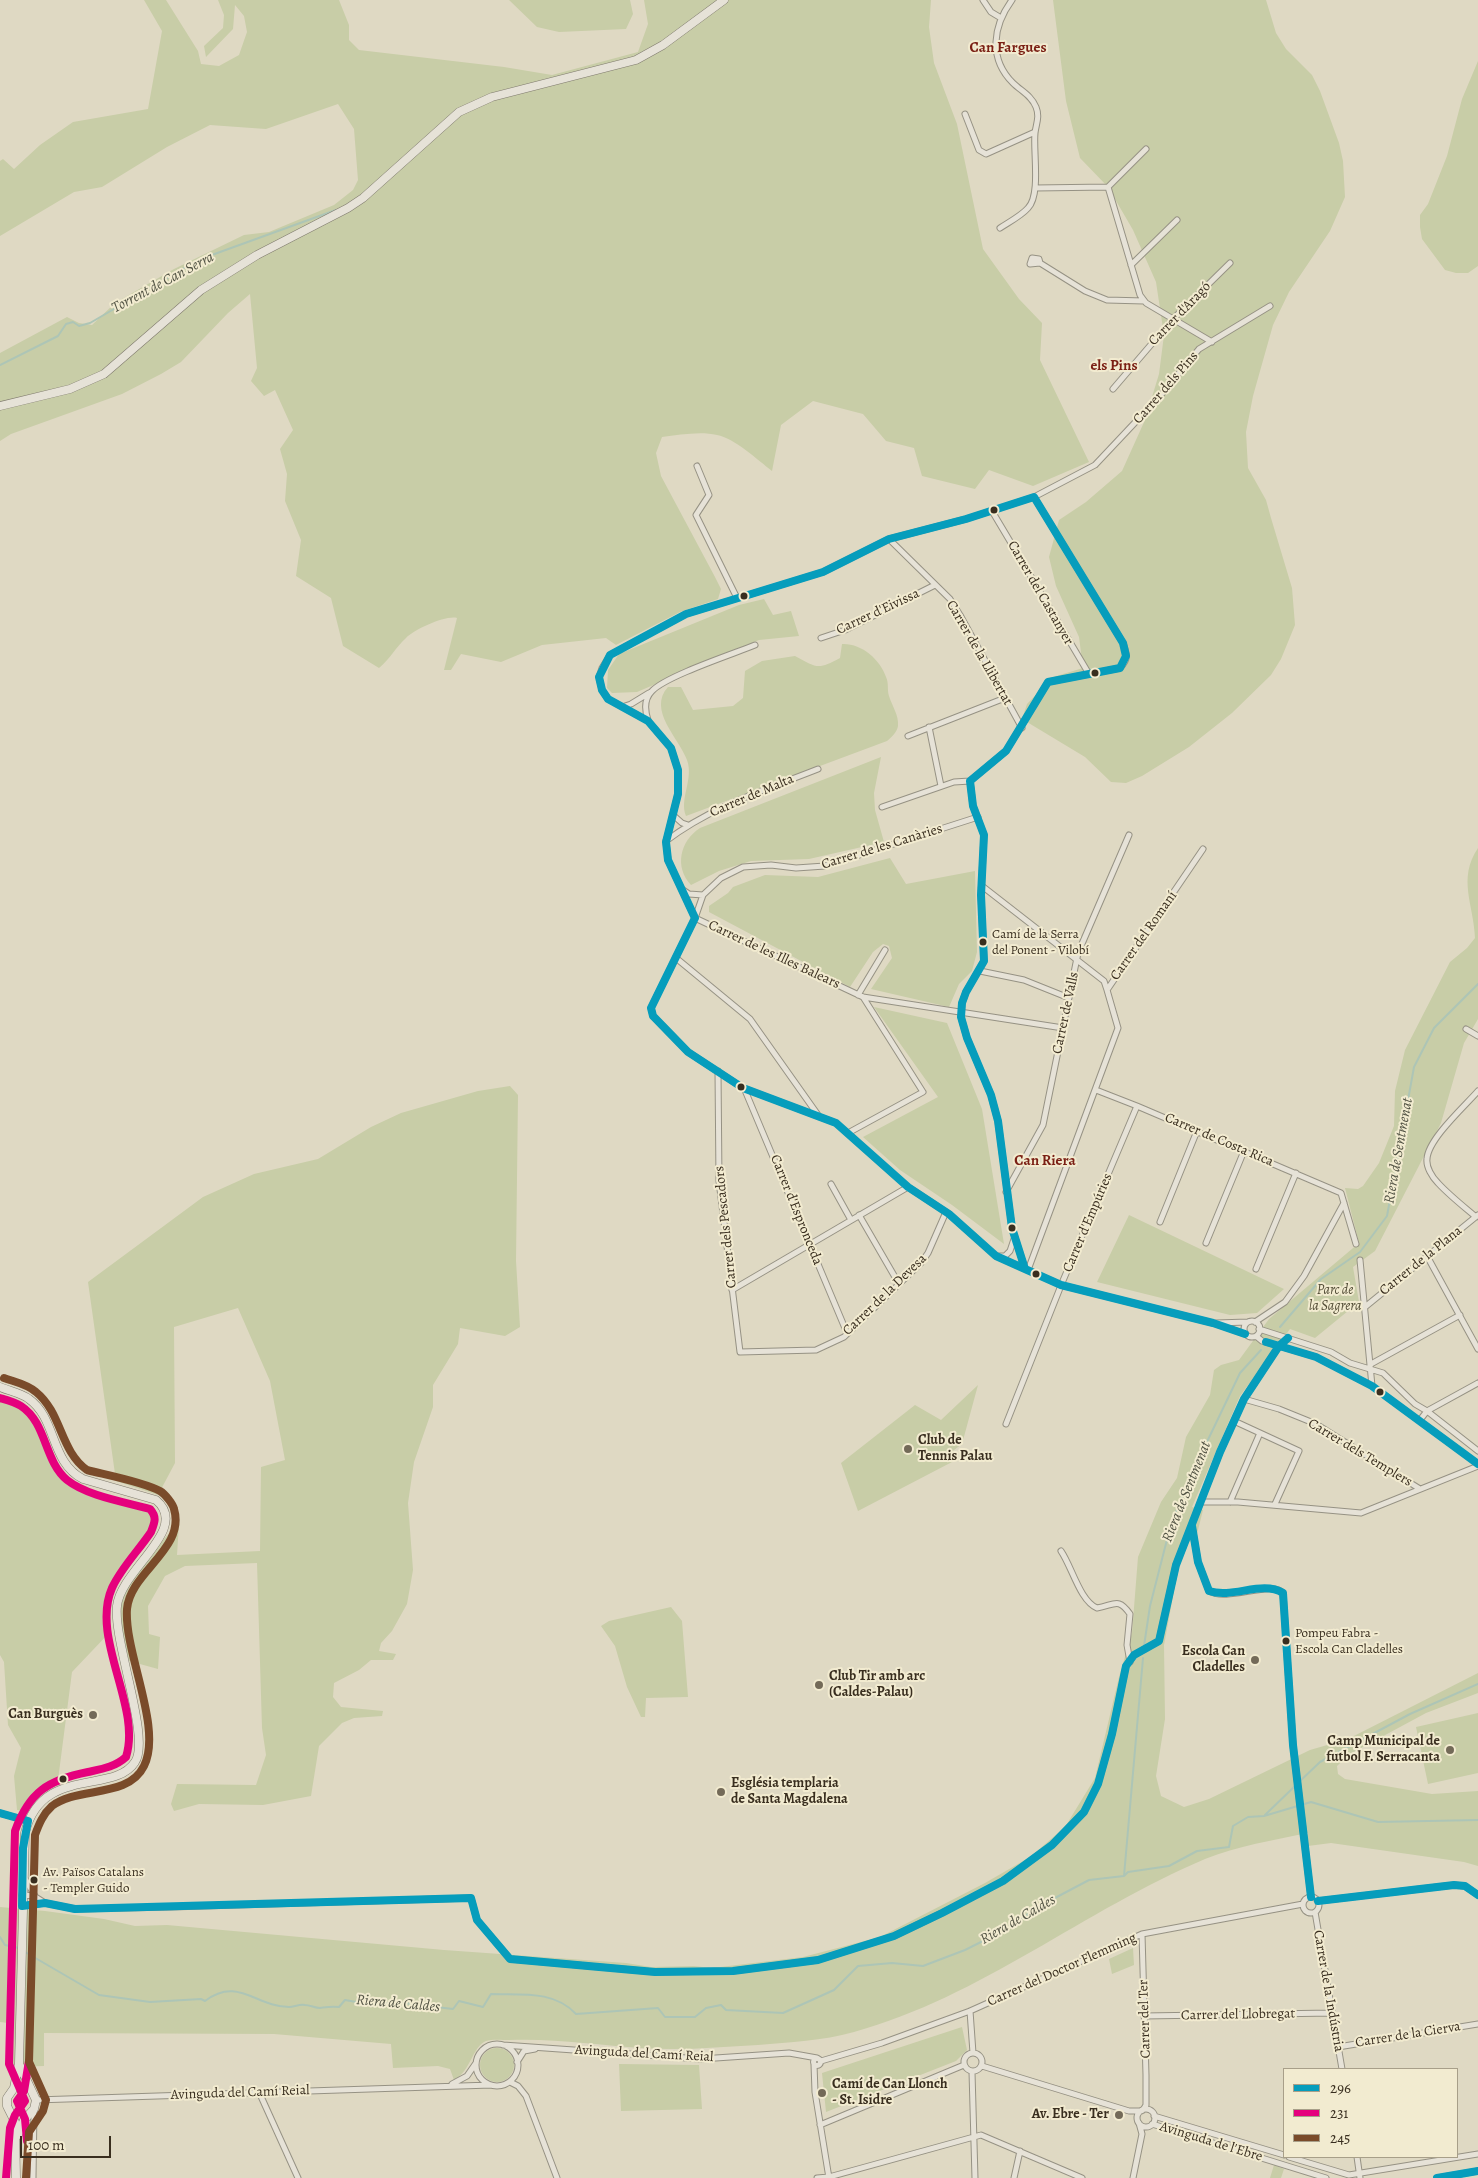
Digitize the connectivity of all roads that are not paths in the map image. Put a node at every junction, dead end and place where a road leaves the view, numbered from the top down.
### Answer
1 (724, 0) edge
2 (984, 0) edge
3 (1012, 0) edge
4 (1001, 18) junction
5 (965, 114) dead end
6 (1035, 132) junction
7 (1146, 149) dead end
8 (1108, 187) junction
9 (1035, 188) junction
10 (1177, 220) dead end
11 (1000, 228) dead end
12 (1040, 263) dead end
13 (1230, 263) dead end
14 (1131, 265) junction
15 (1144, 301) junction
16 (1270, 306) dead end
17 (1173, 319) junction
18 (1212, 342) junction
19 (1113, 389) dead end
20 (0, 406) edge
21 (697, 466) dead end
22 (1034, 496) junction
23 (992, 511) junction
24 (889, 539) junction
25 (935, 585) junction
26 (736, 598) junction
27 (821, 638) dead end
28 (756, 645) dead end
29 (1088, 674) junction
30 (652, 691) junction
31 (1006, 698) junction
32 (622, 707) junction
33 (648, 721) junction
34 (929, 727) junction
35 (1022, 728) junction
36 (908, 736) dead end
37 (818, 769) dead end
38 (970, 781) junction
39 (941, 786) junction
40 (882, 807) dead end
41 (673, 815) junction
42 (978, 817) junction
43 (688, 825) junction
44 (1129, 835) dead end
45 (666, 842) junction
46 (1202, 849) dead end
47 (982, 886) junction
48 (682, 890) junction
49 (703, 895) junction
50 (696, 918) junction
51 (885, 950) dead end
52 (676, 958) junction
53 (1077, 960) junction
54 (980, 970) junction
55 (1107, 990) junction
56 (860, 996) junction
57 (1069, 998) junction
58 (962, 1013) junction
59 (1063, 1028) junction
60 (1466, 1029) dead end
61 (1478, 1036) edge
62 (718, 1071) junction
63 (743, 1088) junction
64 (1096, 1090) junction
65 (1478, 1091) edge
66 (1138, 1106) junction
67 (819, 1116) junction
68 (1197, 1131) junction
69 (848, 1133) junction
70 (1244, 1151) junction
71 (1296, 1173) junction
72 (831, 1184) dead end
73 (908, 1187) junction
74 (1006, 1192) junction
75 (1344, 1203) junction
76 (946, 1212) junction
77 (859, 1215) junction
78 (1477, 1216) edge
79 (852, 1220) junction
80 (1160, 1222) dead end
81 (1014, 1239) junction
82 (1206, 1243) dead end
83 (810, 1244) junction
84 (1356, 1244) dead end
85 (996, 1256) junction
86 (1427, 1256) junction
87 (1360, 1260) dead end
88 (1256, 1269) dead end
89 (1027, 1270) junction
90 (899, 1284) junction
91 (1061, 1284) junction
92 (732, 1290) junction
93 (1364, 1307) junction
94 (1460, 1315) junction
95 (1248, 1322) junction
96 (1255, 1322) junction
97 (1213, 1323) junction
98 (1260, 1329) junction
99 (847, 1333) junction
100 (1245, 1334) junction
101 (1256, 1336) junction
102 (1288, 1338) junction
103 (1279, 1346) junction
104 (1478, 1349) edge
105 (740, 1352) joint
106 (1372, 1367) junction
107 (1478, 1383) edge
108 (1372, 1386) junction
109 (0, 1387) edge
110 (1244, 1399) junction
111 (1427, 1411) junction
112 (1420, 1420) junction
113 (1234, 1421) junction
114 (1006, 1424) dead end
115 (1260, 1433) junction
116 (1478, 1452) edge
117 (1478, 1465) edge
118 (1420, 1489) junction
119 (1202, 1502) junction
120 (1230, 1502) junction
121 (1275, 1504) junction
122 (1192, 1525) junction
123 (1061, 1551) dead end
124 (1130, 1662) junction
125 (0, 1813) edge
126 (28, 1821) junction
127 (23, 1875) junction
128 (1476, 1893) edge
129 (22, 1895) junction
130 (35, 1896) junction
131 (1311, 1897) junction
132 (1318, 1901) junction
133 (45, 1903) junction
134 (1302, 1904) junction
135 (22, 1906) junction
136 (1315, 1912) junction
137 (1142, 1934) junction
138 (970, 2011) junction
139 (1332, 2013) junction
140 (1144, 2016) junction
141 (1478, 2024) edge
142 (503, 2045) junction
143 (1338, 2046) junction
144 (560, 2049) junction
145 (973, 2052) junction
146 (819, 2059) junction
147 (517, 2062) junction
148 (19, 2063) junction
149 (476, 2063) junction
150 (964, 2065) junction
151 (982, 2066) junction
152 (1342, 2068) edge
153 (972, 2072) junction
154 (510, 2082) junction
155 (491, 2085) junction
156 (445, 2086) junction
157 (30, 2089) junction
158 (12, 2090) junction
159 (259, 2092) junction
160 (0, 2096) edge
161 (36, 2100) junction
162 (6, 2107) edge
163 (1145, 2109) junction
164 (31, 2111) junction
165 (1129, 2111) junction
166 (1154, 2116) junction
167 (1138, 2121) junction
168 (820, 2125) junction
169 (1150, 2125) junction
170 (1142, 2134) junction
171 (974, 2135) junction
172 (17, 2139) junction
173 (1020, 2151) junction
174 (1478, 2154) edge
175 (1283, 2155) edge
176 (1292, 2158) edge
177 (1357, 2158) edge
178 (1457, 2158) edge
179 (1458, 2158) edge
180 (1478, 2171) edge
181 (1360, 2176) edge
182 (1453, 2177) edge
183 (16, 2178) edge
184 (32, 2178) edge
185 (298, 2178) edge
186 (557, 2178) edge
187 (817, 2178) edge
188 (829, 2178) edge
189 (975, 2178) edge
190 (1014, 2178) edge
191 (1082, 2178) edge
192 (1133, 2178) edge
193 (1326, 2178) edge
194 (1437, 2178) edge

1 - 20 main road
2 - 4 street
3 - 4 street
4 - 6 street
5 - 6 street
6 - 9 street
7 - 8 street
8 - 9 street
8 - 14 street
9 - 11 street
10 - 14 street
12 - 15 street
13 - 17 street, Carrer d'Aragó
14 - 15 street
15 - 17 street
16 - 18 street, Carrer dels Pins
17 - 18 street
17 - 19 street, Carrer d'Aragó
18 - 22 street, Carrer dels Pins
21 - 26 street
22 - 23 street, Carrer dels Pins
22 - 29 street
23 - 24 street, Carrer dels Pins
23 - 29 street, Carrer del Castanyer
24 - 25 street, Carrer de la Llibertat
24 - 26 street, Carrer de les Illes Balears
25 - 27 street, Carrer d'Eivissa
25 - 31 street, Carrer de la Llibertat
26 - 32 street, Carrer de les Illes Balears
28 - 30 street
29 - 35 street
30 - 32 street
30 - 33 street
31 - 34 street
31 - 35 street, Carrer de la Llibertat
32 - 33 street, Carrer de les Illes Balears
33 - 41 street, Carrer de les Illes Balears
34 - 36 street
34 - 39 street
35 - 38 street
37 - 43 street, Carrer de Malta
38 - 39 street
38 - 42 street
39 - 40 street
41 - 43 street
41 - 45 street, Carrer de les Illes Balears
42 - 47 street
42 - 49 street, Carrer de les Canàries
43 - 45 street, Carrer de Malta
44 - 53 street, Carrer de Valls
45 - 48 street, Carrer de les Illes Balears
46 - 55 street, Carrer del Romaní
47 - 53 street
47 - 54 street
48 - 49 street
48 - 50 street, Carrer de les Illes Balears
49 - 50 street, Carrer de les Canàries
50 - 52 street, Carrer de les Canàries
50 - 56 street, Carrer de les Illes Balears
51 - 56 street
52 - 62 street, Carrer de les Canàries
52 - 67 street
53 - 55 street
53 - 57 street, Carrer de Valls
54 - 57 street
54 - 58 street
55 - 64 street, Carrer del Romaní
56 - 58 street, Carrer de les Illes Balears
56 - 69 street
57 - 59 street, Carrer de Valls
58 - 59 street, Carrer de les Illes Balears
58 - 74 street
59 - 74 street, Carrer de Valls
60 - 61 street
62 - 63 street
62 - 92 street, Carrer dels Pescadors
63 - 67 street
63 - 83 street, Carrer d'Espronceda
64 - 66 street, Carrer de Costa Rica
64 - 89 street
65 - 78 street
66 - 68 street, Carrer de Costa Rica
66 - 91 street, Carrer d'Empúries
67 - 69 street
68 - 70 street, Carrer de Costa Rica
68 - 80 street
69 - 73 street
70 - 71 street, Carrer de Costa Rica
70 - 82 street
71 - 75 street, Carrer de Costa Rica
71 - 88 street
72 - 79 street
73 - 76 street
73 - 77 street
74 - 81 street
75 - 84 street
75 - 96 street
76 - 85 street
76 - 90 street, Carrer de la Devesa
77 - 79 street
77 - 90 street
78 - 86 street, Carrer de la Plana
79 - 83 street
81 - 85 street
81 - 89 street
83 - 92 street
83 - 99 street, Carrer d'Espronceda
85 - 89 street
86 - 93 street, Carrer de la Plana
86 - 94 street
87 - 93 street
89 - 91 street
90 - 99 street, Carrer de la Devesa
91 - 97 street
91 - 114 street, Carrer d'Empúries
92 - 105 street, Carrer dels Pescadors
93 - 106 street
94 - 104 street
94 - 106 street
95 - 96 street
95 - 97 street
95 - 100 street
96 - 98 street
97 - 100 street
98 - 101 street
98 - 102 street
99 - 105 street, Carrer de la Devesa
100 - 101 street
101 - 103 street
102 - 103 street
102 - 106 street
103 - 108 street
103 - 110 street
106 - 108 street
106 - 111 street
107 - 111 street
108 - 112 street
109 - 126 main road
110 - 113 street
110 - 118 street, Carrer dels Templers
111 - 112 street
111 - 116 street
112 - 117 street
113 - 115 street
113 - 119 street
115 - 120 street
115 - 121 street
117 - 118 street
118 - 121 street
119 - 120 street
119 - 122 street
120 - 121 street
122 - 124 street
122 - 131 street
123 - 124 street
124 - 133 street
125 - 126 street
126 - 127 main road
127 - 129 main road
127 - 130 street
128 - 132 street
129 - 130 street
129 - 135 main road
130 - 133 street
131 - 132 street
131 - 134 street
132 - 136 street
133 - 135 street
134 - 136 street
134 - 137 street, Carrer del Doctor Flemming
135 - 148 main road
136 - 139 street, Carrer de la Indústria
137 - 138 street, Carrer del Doctor Flemming
137 - 140 street, Carrer del Ter
138 - 145 street
138 - 146 street, Carrer del Doctor Flemming
139 - 140 street, Carrer del Llobregat
139 - 143 street, Carrer de la Indústria
140 - 163 street, Carrer del Ter
141 - 143 street, Carrer de la Cierva
142 - 144 street, Avinguda del Camí Reial
142 - 147 street
142 - 149 street
143 - 152 street, Carrer de la Indústria
144 - 146 street, Avinguda del Camí Reial
144 - 147 street, Avinguda del Camí Reial
145 - 150 street
145 - 151 street
146 - 168 street, Carrer del Doctor Flemming
147 - 154 street
148 - 157 main road
148 - 158 main road
149 - 155 street
149 - 156 street, Avinguda del Camí Reial
150 - 153 street
150 - 168 street
151 - 153 street
151 - 165 street, Avinguda de l'Ebre
153 - 171 street
154 - 155 street
154 - 186 street
155 - 156 street, Avinguda del Camí Reial
156 - 159 street, Avinguda del Camí Reial
157 - 158 main road
157 - 161 main road
158 - 160 street
158 - 162 main road
159 - 161 street, Avinguda del Camí Reial
159 - 185 street
161 - 164 main road
162 - 164 main road
162 - 172 main road
163 - 165 street, Avinguda de l'Ebre
163 - 166 street, Avinguda de l'Ebre
163 - 167 street
164 - 172 main road
164 - 184 street
165 - 167 street, Avinguda de l'Ebre
166 - 169 street, Avinguda de l'Ebre
166 - 175 street, Avinguda de l'Ebre
167 - 169 street, Avinguda de l'Ebre
167 - 170 street
168 - 188 street
169 - 170 street
169 - 193 street, Avinguda de l'Ebre
170 - 192 street
171 - 173 street
171 - 188 street
171 - 189 street
172 - 183 main road
173 - 190 street
173 - 191 street
174 - 179 street
176 - 181 street
177 - 181 street
178 - 181 street
180 - 182 street
182 - 194 street
187 - 188 street

